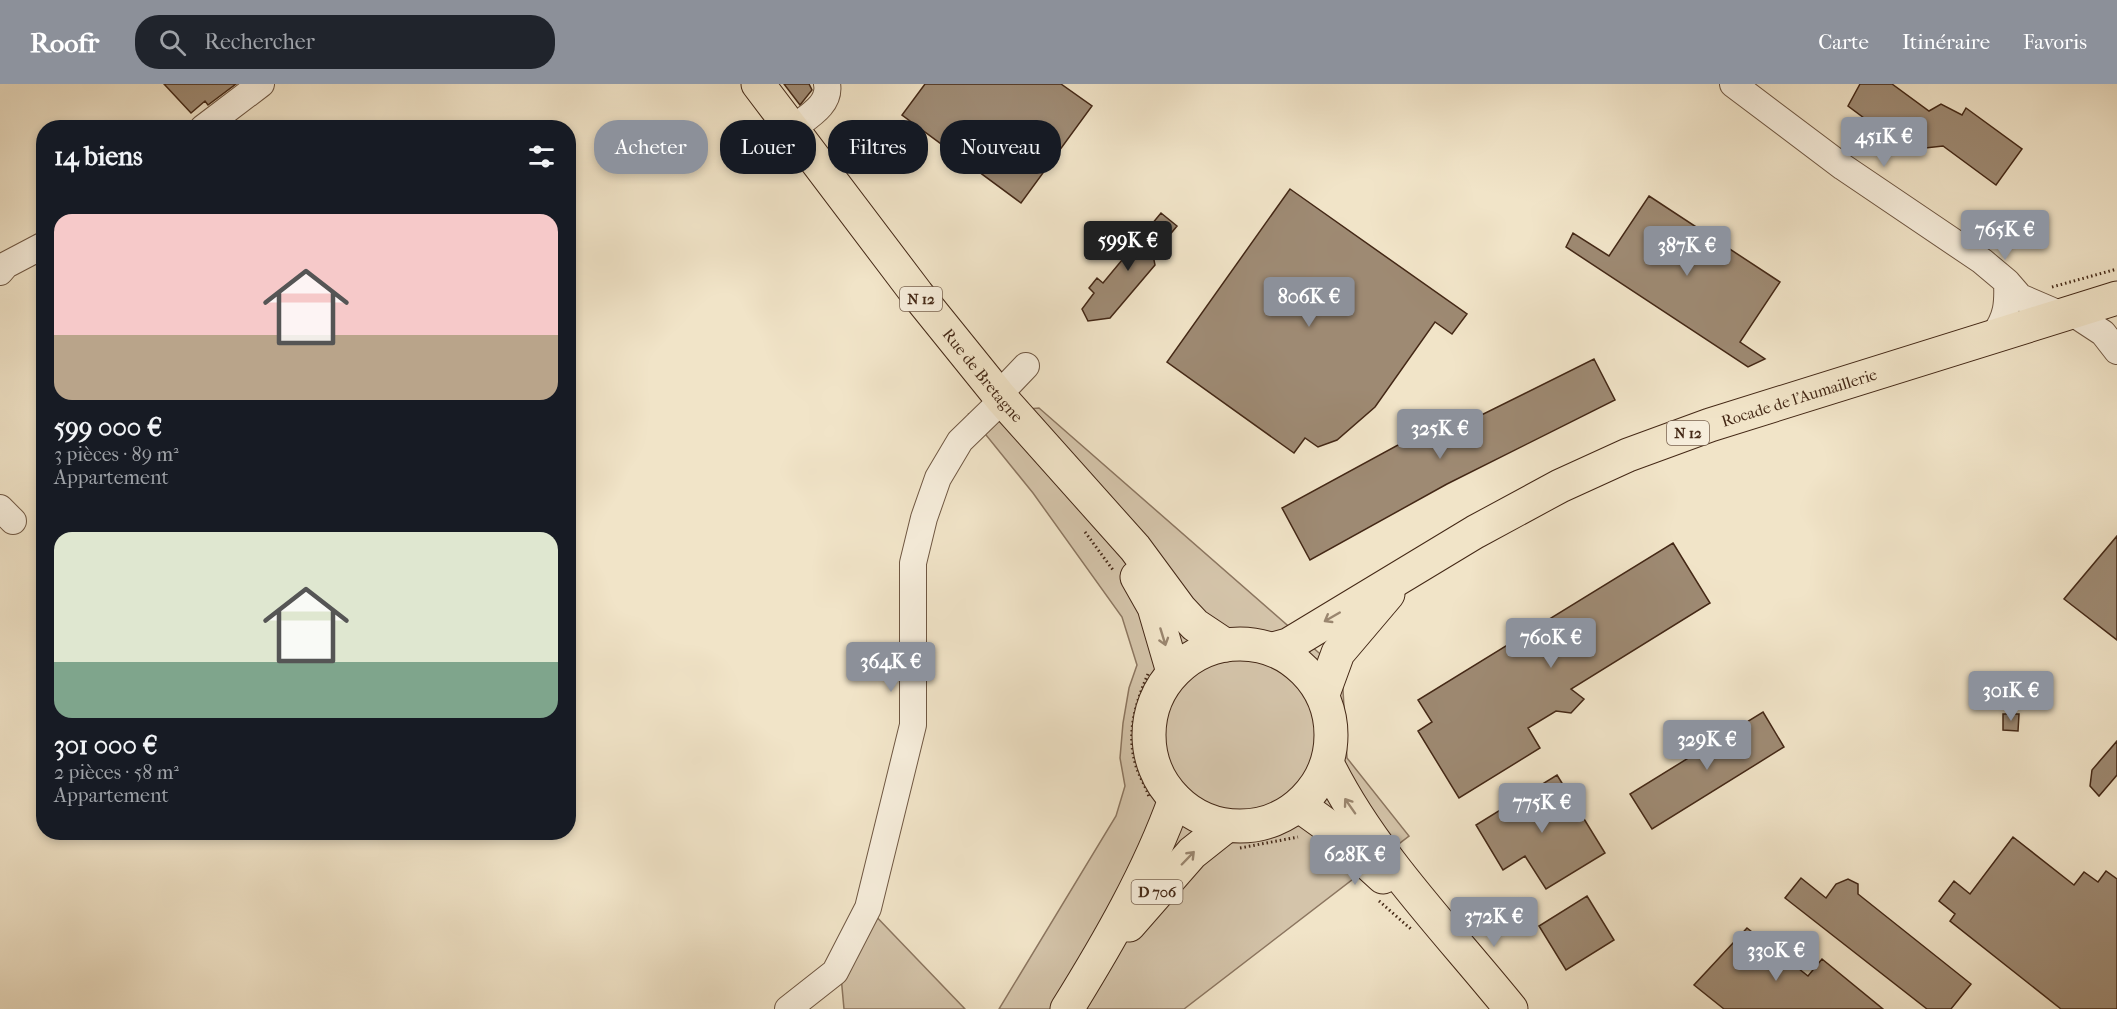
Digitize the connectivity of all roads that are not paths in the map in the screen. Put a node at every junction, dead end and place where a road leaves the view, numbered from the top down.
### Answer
1 (261, 84) edge
2 (758, 84) edge
3 (826, 84) edge
4 (1733, 84) edge
5 (214, 120) edge
6 (785, 120) edge
7 (804, 120) edge
8 (816, 161) edge
9 (36, 249) edge
10 (0, 272) edge
11 (2007, 282) junction
12 (2117, 298) edge
13 (2060, 305) junction
14 (1994, 335) junction
15 (2117, 351) edge
16 (1026, 366) dead end
17 (1001, 398) junction
18 (1058, 462) junction
19 (1401, 578) junction
20 (1225, 645) junction
21 (1274, 649) junction
22 (1161, 673) junction
23 (1323, 694) junction
24 (1328, 765) junction
25 (1170, 813) junction
26 (1300, 821) junction
27 (1229, 838) junction
28 (1094, 965) junction
29 (788, 1009) edge
30 (1067, 1009) edge
31 (1490, 1009) edge
32 (1511, 1009) edge

1 - 5 street
2 - 6 main road, Rue de Bretagne / N 12
3 - 7 street
4 - 11 street
8 - 17 main road, Rue de Bretagne / N 12
9 - 10 street
11 - 13 street
11 - 14 street
12 - 13 main road, Rocade de l'Aumaillerie / N 12
13 - 14 main road, Rocade de l'Aumaillerie / N 12
13 - 15 street
14 - 19 main road, Rocade de l'Aumaillerie / N 12
16 - 17 street
17 - 18 main road, Rue de Bretagne / N 12
17 - 29 street
18 - 20 main road, Rue de Bretagne / N 12
18 -> 22 main road, Rue de Bretagne / N 12
19 -> 21 main road, Rocade de l'Aumaillerie / N 12
19 - 23 main road, Rocade de l'Aumaillerie / N 12
20 - 21 main road
20 - 22 main road
21 - 23 main road
22 - 25 main road
23 - 24 main road
24 - 26 main road
32 -> 24 main road
25 - 27 main road
25 - 28 main road, D 706
26 - 27 main road
26 - 31 main road
28 -> 27 main road, D 706
28 - 30 main road, D 706

